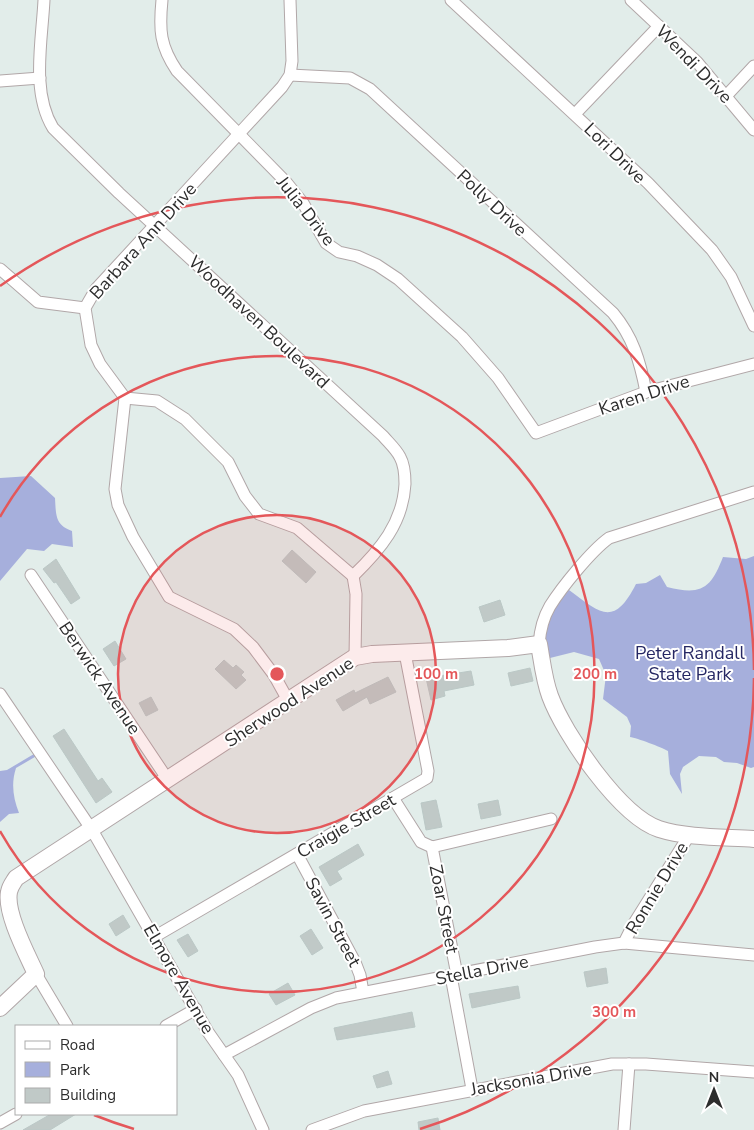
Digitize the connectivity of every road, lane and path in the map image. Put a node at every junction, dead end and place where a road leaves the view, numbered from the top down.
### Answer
1 (44, 0) edge
2 (162, 0) edge
3 (290, 0) edge
4 (451, 0) edge
5 (631, 0) edge
6 (660, 26) junction
7 (754, 66) edge
8 (290, 75) junction
9 (40, 78) junction
10 (0, 81) edge
11 (726, 95) junction
12 (575, 114) junction
13 (754, 130) edge
14 (238, 135) junction
15 (155, 226) junction
16 (0, 269) edge
17 (85, 308) junction
18 (754, 326) edge
19 (754, 364) edge
20 (646, 392) junction
21 (125, 398) junction
22 (536, 433) joint
23 (754, 492) edge
24 (31, 575) dead end
25 (353, 576) junction
26 (538, 644) junction
27 (404, 653) junction
28 (355, 657) junction
29 (0, 694) edge
30 (289, 702) junction
31 (168, 780) junction
32 (392, 798) junction
33 (551, 819) dead end
34 (92, 830) junction
35 (690, 834) junction
36 (754, 839) edge
37 (432, 847) junction
38 (296, 854) junction
39 (154, 937) junction
40 (624, 944) junction
41 (754, 955) edge
42 (36, 974) junction
43 (454, 976) junction
44 (363, 992) junction
45 (0, 1008) edge
46 (196, 1009) junction
47 (66, 1025) edge
48 (168, 1025) edge
49 (224, 1055) junction
50 (629, 1064) junction
51 (754, 1072) edge
52 (472, 1089) junction
53 (15, 1115) edge
54 (0, 1123) edge
55 (264, 1130) edge
56 (312, 1130) edge
57 (624, 1130) edge

1 - 9 street, Woodhaven Boulevard
2 - 14 street, Julia Drive
3 - 8 street
4 - 12 street, Lori Drive
5 - 6 street, Wendi Drive
6 - 11 street, Wendi Drive
6 - 12 street
7 - 11 street
8 - 14 street, Barbara Ann Drive
8 - 20 street, Polly Drive
9 - 10 street
9 - 15 street, Woodhaven Boulevard
11 - 13 street, Wendi Drive
12 - 18 street, Lori Drive
14 - 15 street, Barbara Ann Drive
14 - 22 street, Julia Drive
15 - 17 street, Barbara Ann Drive
15 - 25 street, Woodhaven Boulevard
16 - 17 street
17 - 21 street, Barbara Ann Drive
19 - 20 street, Karen Drive
20 - 22 street, Karen Drive
21 - 25 street
21 - 30 street
23 - 26 street
24 - 31 street, Berwick Avenue
25 - 28 street
26 - 27 street, Sherwood Avenue
26 - 35 street
27 - 28 street, Sherwood Avenue
27 - 32 street, Craigie Street
28 - 30 street, Sherwood Avenue
29 - 34 street, Elmore Avenue
30 - 31 street, Sherwood Avenue
31 - 34 street, Sherwood Avenue
32 - 37 street, Zoar Street
32 - 38 street, Craigie Street
33 - 37 street
34 - 39 street, Elmore Avenue
34 - 42 street, Sherwood Avenue
35 - 36 street
35 - 40 street, Ronnie Drive
37 - 43 street, Zoar Street
38 - 39 street, Craigie Street
38 - 44 street, Savin Street
39 - 46 street, Elmore Avenue
40 - 41 street, Stella Drive
40 - 43 street, Stella Drive
42 - 45 street
42 - 47 street
43 - 44 street, Stella Drive
43 - 52 street, Zoar Street
44 - 49 street, Stella Drive
46 - 48 street
46 - 49 street, Elmore Avenue
49 - 55 street, Elmore Avenue
50 - 51 street, Jacksonia Drive
50 - 52 street, Jacksonia Drive
50 - 57 street
52 - 56 street, Jacksonia Drive
53 - 54 street

